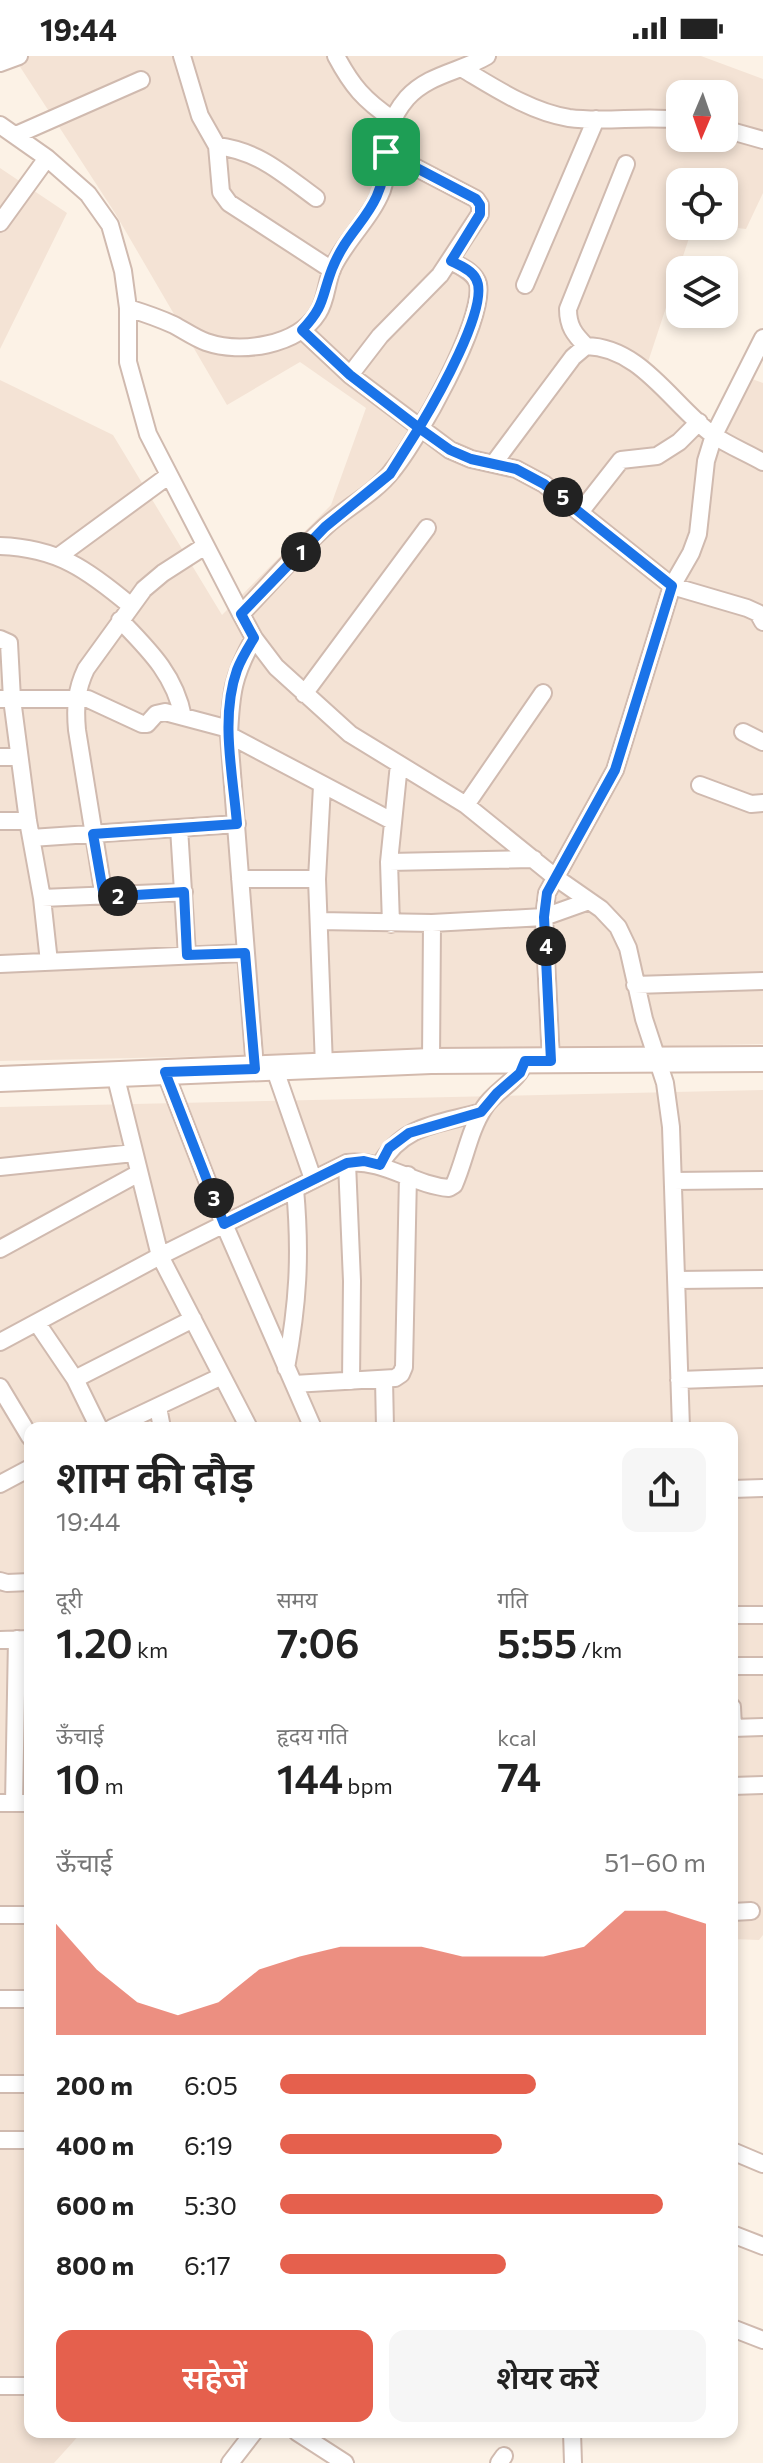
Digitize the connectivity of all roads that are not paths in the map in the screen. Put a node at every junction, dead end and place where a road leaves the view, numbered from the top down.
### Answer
1 (19, 56) edge
2 (182, 56) edge
3 (487, 56) edge
4 (341, 58) edge
5 (0, 63) edge
6 (463, 69) junction
7 (141, 80) dead end
8 (392, 119) junction
9 (596, 119) junction
10 (666, 119) edge
11 (0, 125) edge
12 (738, 133) edge
13 (16, 135) junction
14 (763, 140) edge
15 (217, 146) junction
16 (386, 152) junction
17 (47, 158) junction
18 (626, 164) dead end
19 (316, 198) dead end
20 (0, 223) edge
21 (451, 261) junction
22 (332, 270) junction
23 (525, 285) dead end
24 (128, 308) junction
25 (302, 330) junction
26 (763, 338) edge
27 (586, 346) junction
28 (758, 361) edge
29 (350, 375) junction
30 (699, 422) junction
31 (419, 428) junction
32 (714, 435) junction
33 (763, 462) edge
34 (494, 463) junction
35 (168, 476) junction
36 (581, 511) junction
37 (427, 528) dead end
38 (0, 546) edge
39 (205, 546) junction
40 (59, 556) junction
41 (672, 586) junction
42 (131, 606) junction
43 (241, 614) junction
44 (120, 620) junction
45 (763, 622) edge
46 (254, 638) junction
47 (0, 639) edge
48 (543, 693) dead end
49 (304, 694) junction
50 (76, 698) junction
51 (6, 699) edge
52 (183, 717) junction
53 (229, 732) junction
54 (743, 732) dead end
55 (763, 742) edge
56 (0, 757) edge
57 (19, 757) junction
58 (399, 764) junction
59 (700, 785) dead end
60 (322, 786) junction
61 (763, 803) edge
62 (466, 805) junction
63 (0, 821) edge
64 (28, 821) junction
65 (392, 821) junction
66 (237, 824) junction
67 (179, 828) junction
68 (93, 834) junction
69 (31, 838) junction
70 (534, 859) junction
71 (389, 862) junction
72 (555, 877) junction
73 (240, 879) junction
74 (317, 879) junction
75 (184, 892) junction
76 (104, 897) junction
77 (42, 898) junction
78 (589, 901) junction
79 (544, 917) junction
80 (319, 921) junction
81 (432, 923) junction
82 (391, 924) junction
83 (245, 953) junction
84 (187, 955) junction
85 (49, 962) junction
86 (0, 964) edge
87 (763, 981) edge
88 (635, 985) junction
89 (763, 1059) edge
90 (431, 1061) junction
91 (525, 1061) junction
92 (551, 1061) junction
93 (658, 1062) junction
94 (324, 1066) junction
95 (265, 1068) junction
96 (165, 1072) junction
97 (115, 1074) junction
98 (0, 1079) edge
99 (481, 1112) junction
100 (134, 1153) junction
101 (347, 1163) junction
102 (380, 1165) junction
103 (0, 1167) edge
104 (139, 1173) junction
105 (408, 1175) junction
106 (313, 1179) junction
107 (763, 1180) edge
108 (673, 1181) junction
109 (295, 1189) junction
110 (224, 1224) junction
111 (0, 1249) edge
112 (160, 1256) junction
113 (763, 1279) edge
114 (677, 1280) junction
115 (193, 1319) junction
116 (37, 1323) junction
117 (0, 1342) edge
118 (286, 1368) junction
119 (222, 1376) junction
120 (763, 1377) edge
121 (75, 1379) junction
122 (384, 1379) junction
123 (679, 1380) junction
124 (351, 1381) junction
125 (294, 1384) junction
126 (0, 1387) edge
127 (158, 1407) junction
128 (7, 1415) edge
129 (96, 1422) edge
130 (125, 1422) edge
131 (161, 1422) edge
132 (246, 1422) edge
133 (310, 1422) edge
134 (385, 1422) edge
135 (681, 1422) edge
136 (24, 1431) edge
137 (24, 1471) edge
138 (0, 1484) edge
139 (763, 1488) edge
140 (738, 1489) edge
141 (0, 1581) edge
142 (24, 1582) edge
143 (738, 1615) edge
144 (763, 1615) edge
145 (24, 1639) edge
146 (0, 1640) edge
147 (738, 1666) edge
148 (763, 1666) edge
149 (763, 1727) edge
150 (738, 1728) edge
151 (763, 1785) edge
152 (738, 1786) edge
153 (15, 1803) edge
154 (751, 1911) dead end
155 (738, 1912) edge
156 (0, 1915) edge
157 (24, 1915) edge
158 (0, 1999) edge
159 (24, 1999) edge
160 (0, 2084) edge
161 (24, 2084) edge
162 (0, 2140) edge
163 (24, 2140) edge
164 (738, 2154) edge
165 (763, 2164) edge
166 (738, 2236) edge
167 (763, 2246) edge
168 (738, 2330) edge
169 (763, 2340) edge
170 (0, 2386) edge
171 (24, 2386) edge
172 (249, 2438) edge
173 (306, 2438) edge
174 (572, 2438) edge
175 (230, 2463) edge
176 (345, 2463) edge
177 (573, 2463) edge

1 - 5 street
2 - 15 street
3 - 6 street
4 - 8 street
6 - 8 street
6 - 9 street
7 - 13 street
8 - 16 street
9 - 10 street
9 - 23 street
11 - 13 street
12 - 14 street
13 - 17 street
15 - 19 street
15 - 22 street
16 - 21 street
16 - 22 street
17 - 20 street
17 - 24 street
18 - 27 street
21 - 29 street
21 - 31 street
22 - 25 street
24 - 25 street
24 - 35 street
25 - 29 street
26 - 28 street
27 - 30 street
27 - 34 street
28 - 32 street
29 - 31 street
30 - 32 street
30 - 36 street
31 - 34 street
31 - 43 street
32 - 33 street
32 - 41 street
34 - 36 street
35 - 39 street
35 - 40 street
36 - 41 street
37 - 49 street
38 - 40 street
39 - 42 street
39 - 43 street
40 - 42 street
41 - 45 street
41 - 72 street
42 - 44 street
43 - 46 street
44 - 50 street
44 - 52 street
46 - 49 street
46 - 53 street
47 - 51 street
48 - 62 street
49 - 58 street
50 - 51 street
50 - 52 street
50 - 68 street
51 - 57 street
52 - 53 street
53 - 60 street
53 - 66 street
54 - 55 street
56 - 57 street
57 - 64 street
58 - 62 street
58 - 65 street
59 - 61 street
60 - 65 street
60 - 74 street
62 - 70 street
63 - 64 street
64 - 69 street
65 - 71 street
66 - 67 street
66 - 73 street
67 - 68 street
67 - 75 street
68 - 69 street
68 - 76 street
69 - 77 street
70 - 71 street
70 - 72 street
71 - 82 street
72 - 78 street
72 - 79 street
73 - 74 street
73 - 83 street
74 - 80 street
75 - 76 street
75 - 84 street
76 - 77 street
77 - 85 street
78 - 79 street
78 - 88 street
79 - 81 street
79 - 92 street
80 - 82 street
80 - 94 street
81 - 82 street
81 - 90 street
83 - 84 street
83 - 95 street
84 - 85 street
85 - 86 street
87 - 88 street
88 - 93 street
89 - 93 street
90 - 91 street
90 - 94 street
91 - 92 street
91 - 99 street
92 - 93 street
93 - 108 street
94 - 95 street
95 - 96 street
95 - 106 street
96 - 97 street
96 - 110 street
97 - 98 street
97 - 100 street
99 - 102 street
99 - 105 street
100 - 103 street
100 - 104 street
101 - 102 street
101 - 106 street
101 - 124 street
102 - 105 street
104 - 111 street
104 - 112 street
105 - 122 street
106 - 109 street
107 - 108 street
108 - 114 street
109 - 110 street
109 - 118 street
110 - 112 street
110 - 118 street
112 - 115 street
112 - 116 street
113 - 114 street
114 - 123 street
115 - 119 street
115 - 121 street
116 - 117 street
116 - 121 street
118 - 125 street
119 - 127 street
119 - 132 street
120 - 123 street
121 - 129 street
122 - 124 street
122 - 134 street
123 - 135 street
124 - 125 street
125 - 133 street
126 - 128 street
127 - 130 street
127 - 131 street
128 - 136 street
137 - 138 street
139 - 140 street
141 - 142 street
143 - 144 street
145 - 146 street
145 - 153 street
147 - 148 street
149 - 150 street
151 - 152 street
154 - 155 street
156 - 157 street
158 - 159 street
160 - 161 street
162 - 163 street
164 - 165 street
166 - 167 street
168 - 169 street
170 - 171 street
172 - 175 street
173 - 176 street
174 - 177 street

